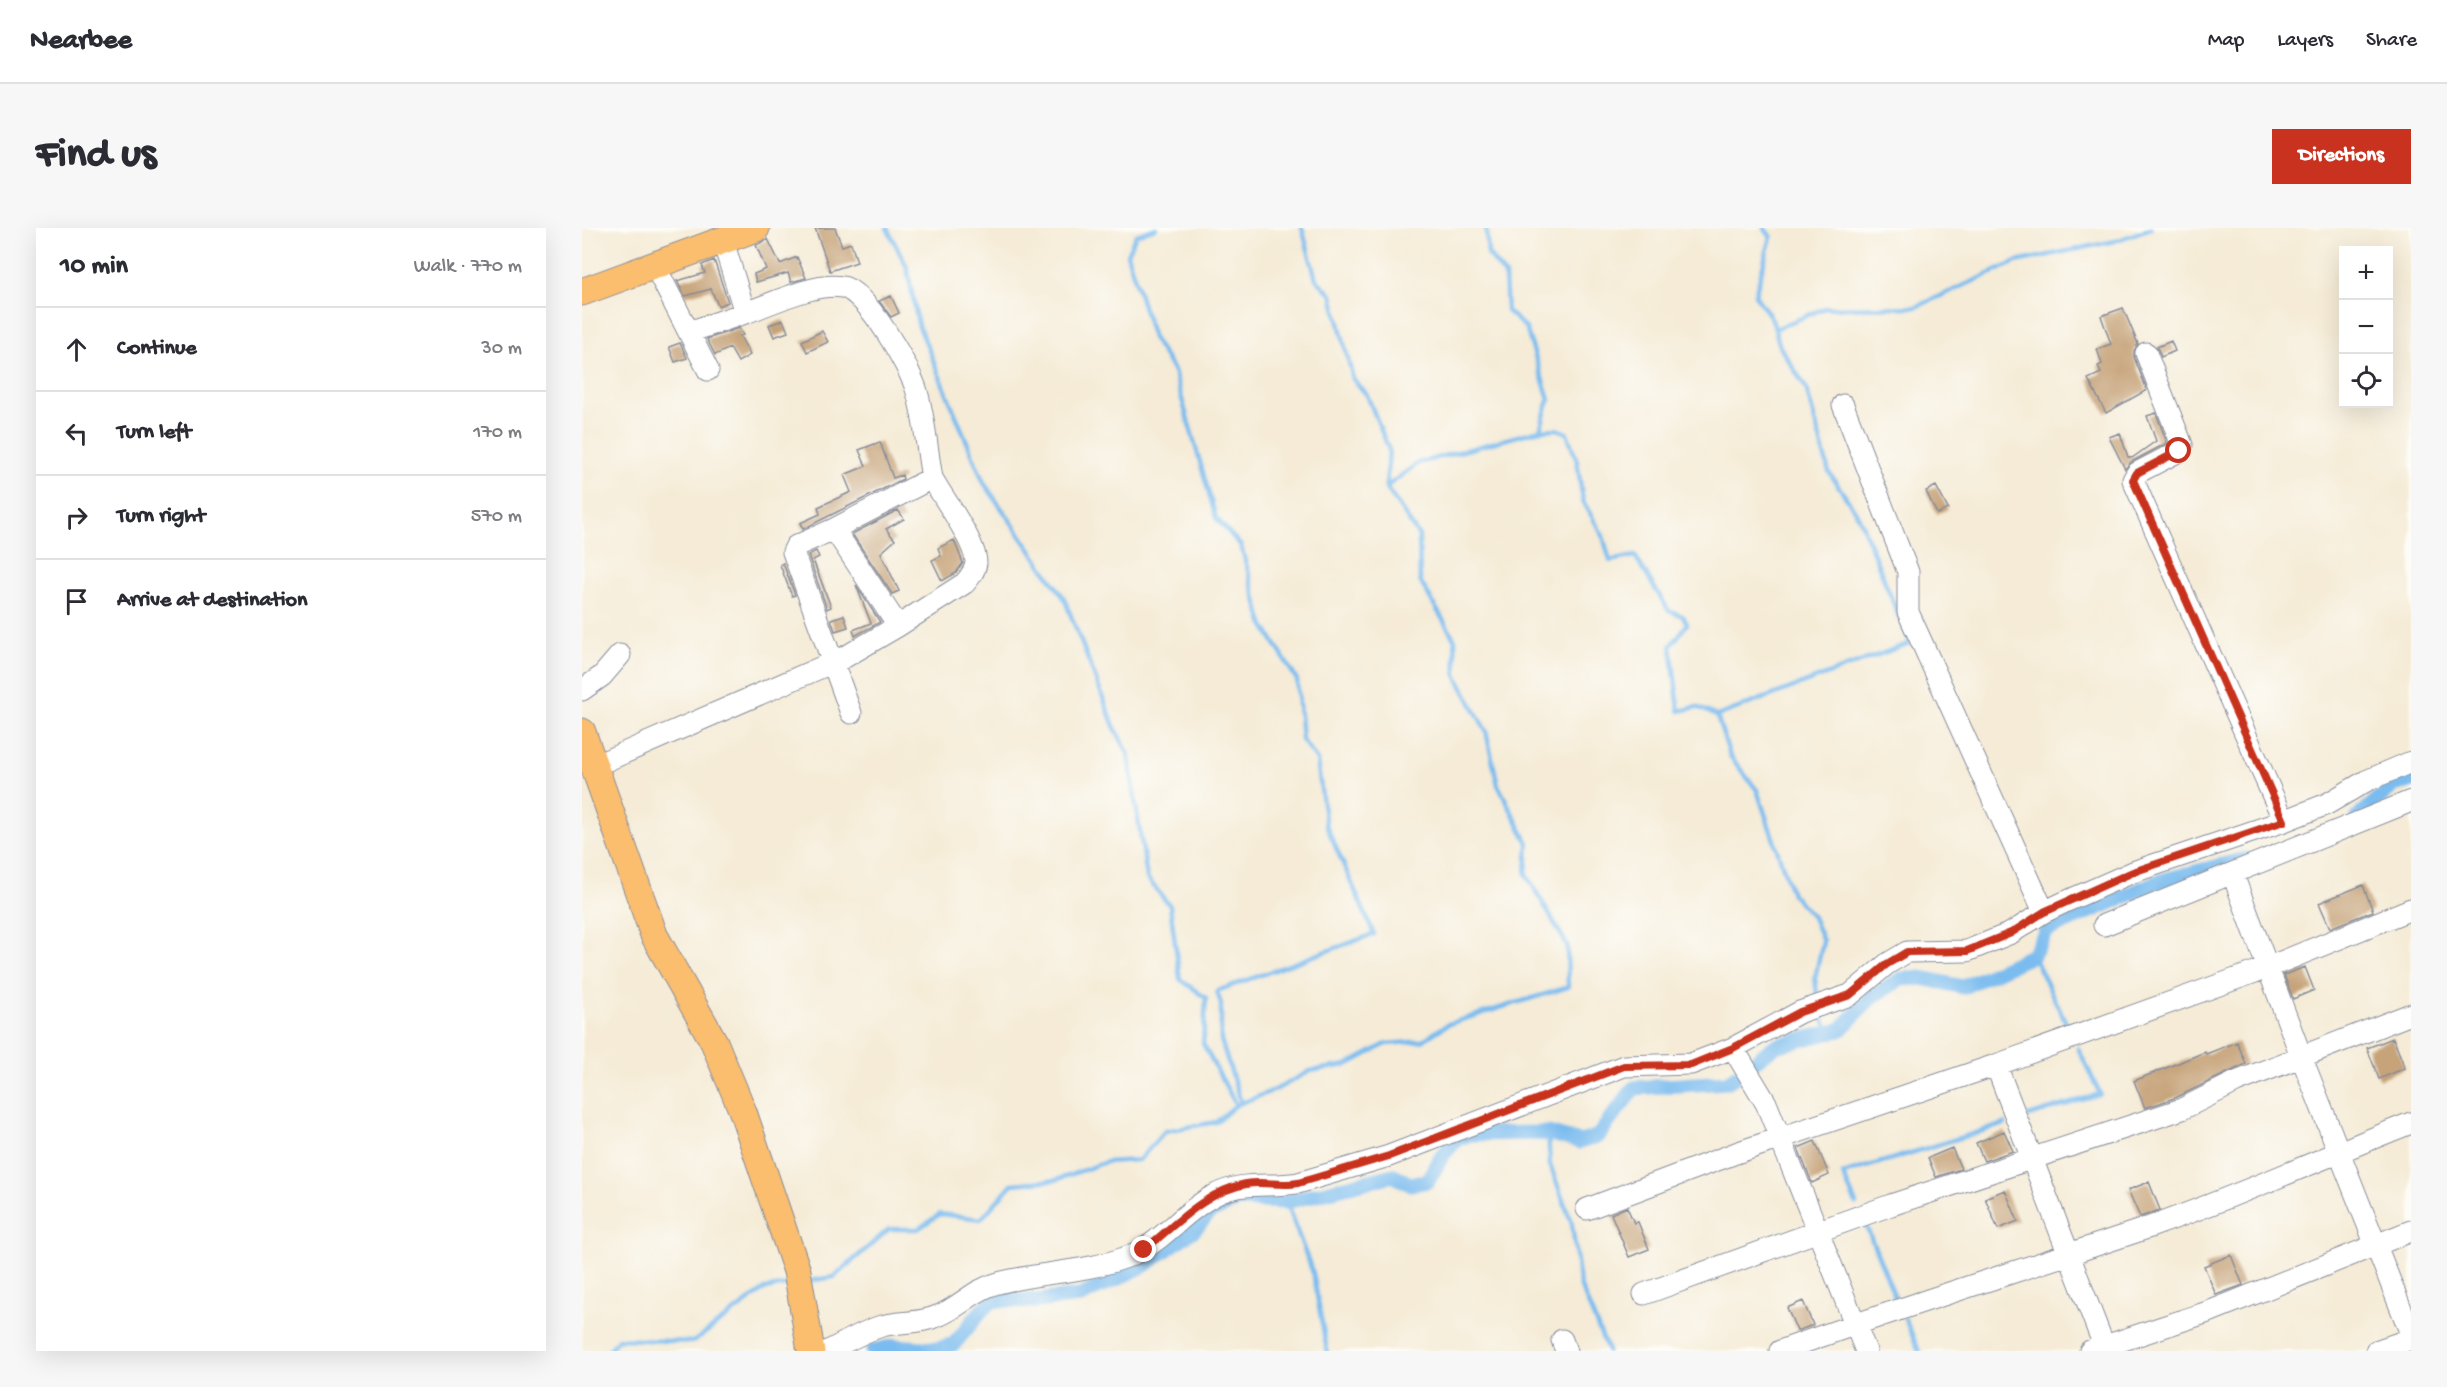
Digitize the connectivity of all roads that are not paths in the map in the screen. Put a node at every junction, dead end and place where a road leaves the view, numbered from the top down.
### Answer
1 (756, 228) edge
2 (723, 241) junction
3 (655, 266) junction
4 (582, 292) edge
5 (745, 313) junction
6 (689, 332) junction
7 (2146, 353) dead end
8 (708, 370) dead end
9 (1843, 405) dead end
10 (932, 478) junction
11 (834, 529) junction
12 (898, 626) junction
13 (620, 655) dead end
14 (832, 662) junction
15 (582, 690) edge
16 (851, 713) dead end
17 (582, 732) edge
18 (2411, 762) edge
19 (594, 766) junction
20 (2411, 801) edge
21 (2284, 821) junction
22 (2233, 875) junction
23 (2411, 909) edge
24 (2044, 912) junction
25 (2104, 925) dead end
26 (2269, 967) junction
27 (2411, 1014) edge
28 (1733, 1048) junction
29 (2301, 1056) junction
30 (1996, 1065) junction
31 (2411, 1123) edge
32 (1779, 1139) junction
33 (2338, 1151) junction
34 (2032, 1158) junction
35 (1587, 1209) dead end
36 (1817, 1230) junction
37 (2411, 1231) edge
38 (2376, 1244) junction
39 (2068, 1252) junction
40 (1644, 1294) dead end
41 (1856, 1323) junction
42 (2411, 1334) edge
43 (2411, 1339) edge
44 (2100, 1349) edge
45 (811, 1351) edge
46 (828, 1351) edge
47 (1780, 1351) edge
48 (1866, 1351) edge
49 (2376, 1351) edge

1 - 2 main road
2 - 3 main road
2 - 5 street
3 - 4 main road
3 - 6 street
5 - 6 street
5 - 10 street
6 - 8 street
7 - 21 street
9 - 24 street
10 - 11 street
10 - 12 street
11 - 12 street
11 - 14 street
12 - 14 street
13 - 15 street
14 - 16 street
14 - 19 street
17 - 19 main road
18 - 21 street
19 - 45 main road
20 - 22 street
21 - 24 street
22 - 25 street
22 - 26 street
23 - 26 street
24 - 28 street
26 - 29 street
26 - 30 street
27 - 29 street
28 - 32 street
28 - 46 street
29 - 33 street
29 - 34 street
30 - 32 street
30 - 34 street
31 - 33 street
32 - 35 street
32 - 36 street
33 - 38 street
33 - 39 street
34 - 36 street
34 - 39 street
36 - 40 street
36 - 41 street
37 - 38 street
38 - 42 street
38 - 44 street
39 - 41 street
39 - 44 street
41 - 47 street
41 - 48 street
43 - 49 street

